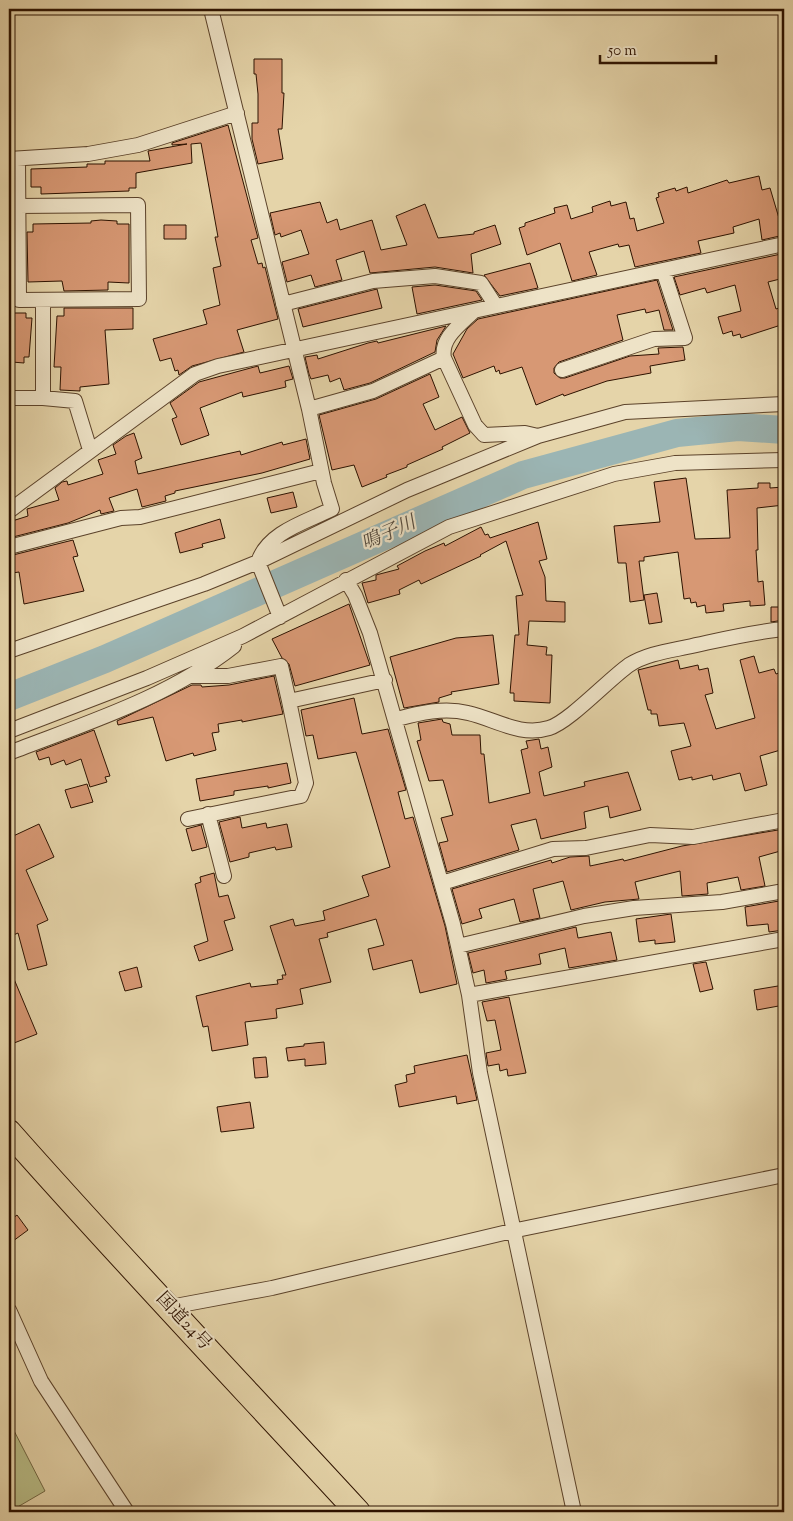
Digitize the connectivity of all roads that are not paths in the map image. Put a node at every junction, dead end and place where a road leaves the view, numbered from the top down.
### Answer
1 (210, 9) edge
2 (237, 113) junction
3 (14, 160) edge
4 (18, 206) junction
5 (784, 244) edge
6 (663, 270) junction
7 (43, 300) junction
8 (283, 304) junction
9 (496, 306) junction
10 (474, 311) junction
11 (293, 350) junction
12 (444, 358) junction
13 (562, 370) dead end
14 (9, 398) edge
15 (44, 398) junction
16 (784, 404) edge
17 (309, 409) junction
18 (538, 436) junction
19 (90, 450) junction
20 (784, 460) edge
21 (321, 471) junction
22 (9, 511) edge
23 (9, 547) edge
24 (259, 565) junction
25 (346, 580) junction
26 (278, 615) junction
27 (784, 629) edge
28 (243, 636) junction
29 (9, 651) edge
30 (192, 676) junction
31 (385, 680) junction
32 (289, 701) junction
33 (396, 719) junction
34 (9, 731) edge
35 (9, 753) edge
36 (208, 814) junction
37 (188, 819) dead end
38 (784, 820) edge
39 (224, 876) dead end
40 (442, 883) junction
41 (784, 891) edge
42 (784, 938) edge
43 (458, 946) junction
44 (469, 995) junction
45 (9, 1132) edge
46 (784, 1175) edge
47 (512, 1231) junction
48 (170, 1307) junction
49 (9, 1310) edge
50 (127, 1512) edge
51 (358, 1512) edge
52 (574, 1512) edge

1 - 2 street
2 - 3 street
2 - 8 street
3 - 4 street
4 - 7 street
4 - 7 street
5 - 6 street
6 - 9 street
6 - 13 street
7 - 15 street
8 - 9 street
8 - 11 street
9 - 10 street
10 - 11 street
10 - 12 street
11 - 17 street
11 - 19 street
12 - 17 street
12 - 18 street
14 - 15 street
15 - 19 street
16 - 18 street
17 - 21 street
18 - 24 street
19 - 22 street
20 - 25 street
21 - 23 street
21 - 24 street
24 - 26 street
24 - 29 street
25 - 26 street
25 - 31 street
26 - 28 street
27 - 33 street
28 - 30 street
28 - 34 street
30 - 32 street
30 - 35 street
31 - 32 street
31 - 33 street
32 - 36 street
33 - 40 street
36 - 37 street
36 - 39 street
38 - 40 street
40 - 43 street
41 - 43 street
42 - 44 street
43 - 44 street
44 - 47 street
45 - 48 highway, 国道24号
46 - 47 street
47 - 48 street
47 - 52 street
48 - 51 highway, 国道24号
49 - 50 street

